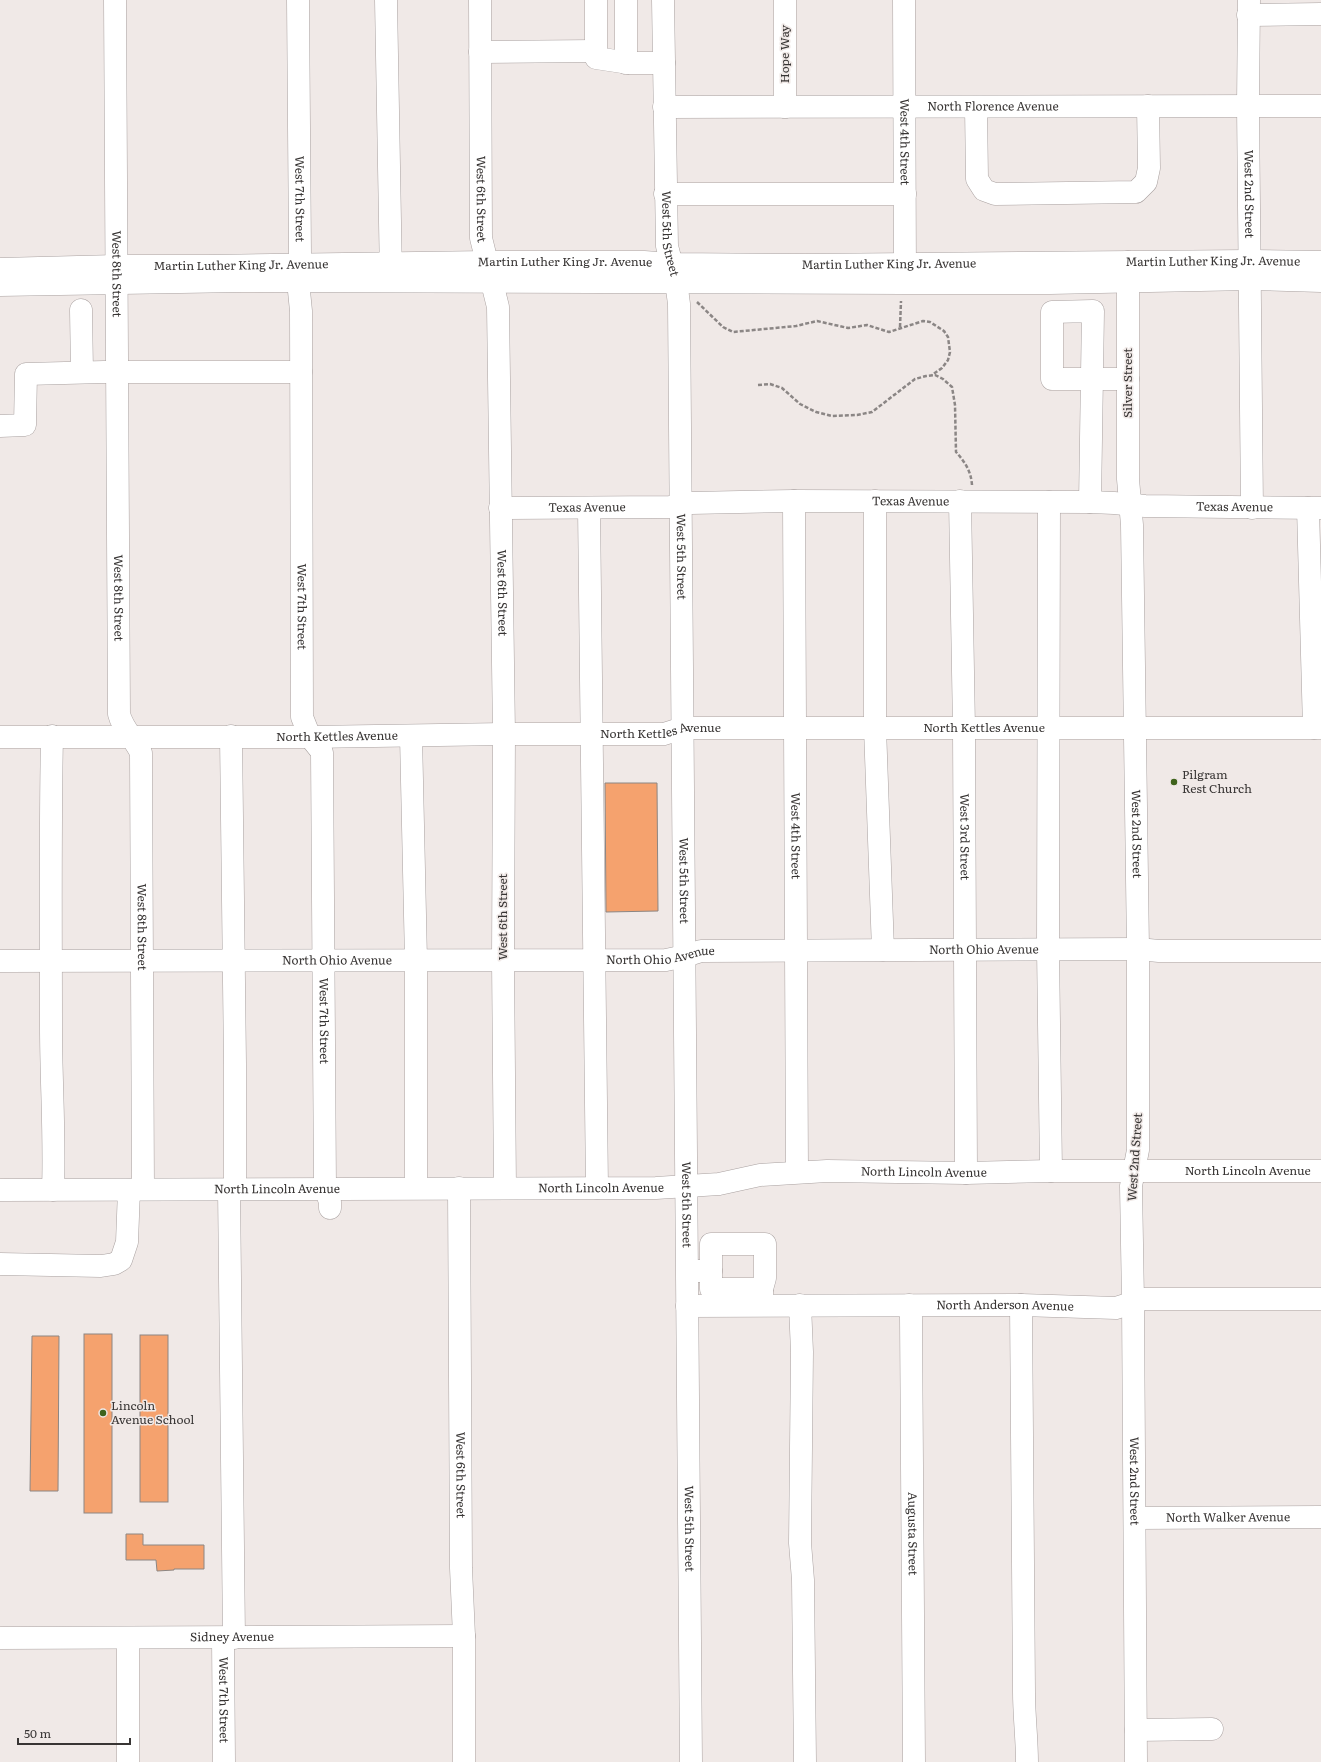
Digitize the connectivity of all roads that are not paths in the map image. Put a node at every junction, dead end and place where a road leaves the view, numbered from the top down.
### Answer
1 (115, 0) edge
2 (298, 0) edge
3 (386, 0) edge
4 (480, 0) edge
5 (596, 0) edge
6 (626, 0) edge
7 (663, 0) edge
8 (785, 0) edge
9 (904, 0) edge
10 (1248, 8) edge
11 (1321, 14) edge
12 (480, 52) junction
13 (596, 52) junction
14 (626, 63) junction
15 (664, 63) junction
16 (1148, 106) junction
17 (1248, 106) junction
18 (1321, 106) edge
19 (664, 107) junction
20 (785, 107) junction
21 (904, 107) junction
22 (976, 107) junction
23 (665, 194) junction
24 (905, 194) junction
25 (487, 262) junction
26 (1321, 262) edge
27 (0, 269) edge
28 (1249, 270) junction
29 (299, 272) junction
30 (391, 272) junction
31 (1128, 272) junction
32 (673, 273) junction
33 (116, 275) junction
34 (1321, 281) edge
35 (903, 282) junction
36 (492, 283) junction
37 (0, 285) edge
38 (81, 310) dead end
39 (82, 372) junction
40 (116, 372) junction
41 (301, 372) junction
42 (1128, 379) junction
43 (0, 426) edge
44 (966, 495) junction
45 (794, 501) junction
46 (875, 501) junction
47 (1049, 502) junction
48 (1090, 502) junction
49 (1131, 504) junction
50 (681, 505) junction
51 (500, 508) junction
52 (589, 508) junction
53 (1252, 508) junction
54 (1315, 508) edge
55 (683, 728) junction
56 (794, 728) junction
57 (875, 728) junction
58 (964, 728) junction
59 (1048, 728) junction
60 (1135, 728) junction
61 (1318, 728) edge
62 (504, 734) junction
63 (593, 734) junction
64 (52, 736) junction
65 (129, 736) junction
66 (231, 736) junction
67 (411, 736) junction
68 (0, 737) edge
69 (310, 737) junction
70 (966, 949) junction
71 (1048, 949) junction
72 (1138, 949) junction
73 (883, 950) junction
74 (797, 951) junction
75 (1321, 951) edge
76 (685, 956) junction
77 (234, 960) junction
78 (324, 960) junction
79 (416, 960) junction
80 (502, 960) junction
81 (595, 960) junction
82 (0, 961) edge
83 (52, 961) junction
84 (143, 961) junction
85 (1051, 1171) junction
86 (1134, 1171) junction
87 (1321, 1171) edge
88 (797, 1172) junction
89 (966, 1173) junction
90 (687, 1185) junction
91 (416, 1188) junction
92 (459, 1188) junction
93 (505, 1188) junction
94 (597, 1188) junction
95 (232, 1189) junction
96 (0, 1190) edge
97 (53, 1190) junction
98 (136, 1190) junction
99 (327, 1198) junction
100 (687, 1226) junction
101 (711, 1244) junction
102 (0, 1264) edge
103 (687, 1271) junction
104 (711, 1271) junction
105 (762, 1297) junction
106 (728, 1298) junction
107 (1321, 1298) edge
108 (1133, 1301) junction
109 (800, 1305) junction
110 (909, 1305) junction
111 (1021, 1305) junction
112 (687, 1306) junction
113 (1321, 1517) edge
114 (1134, 1518) junction
115 (464, 1636) junction
116 (0, 1638) edge
117 (128, 1638) junction
118 (228, 1638) junction
119 (1212, 1729) dead end
120 (1136, 1730) junction
121 (128, 1762) edge
122 (224, 1762) edge
123 (464, 1762) edge
124 (691, 1762) edge
125 (805, 1762) edge
126 (914, 1762) edge
127 (1027, 1762) edge
128 (1136, 1762) edge

1 - 33 street, West 8th Street
2 - 29 street, West 7th Street
3 - 30 street
4 - 12 street, West 6th Street
5 - 13 street
6 - 14 street
7 - 15 street, West 5th Street
8 - 20 street, Hope Way
9 - 21 street, West 4th Street
10 - 11 street
10 - 17 street, West 2nd Street
12 - 13 street
12 - 25 street, West 6th Street
13 - 14 street
14 - 15 street
15 - 19 street, West 5th Street
16 - 17 street, North Florence Avenue
16 - 22 street, North Florence Avenue
16 - 22 street
17 - 18 street, North Florence Avenue
17 - 28 street, West 2nd Street
19 - 20 street, North Florence Avenue
19 - 23 street, West 5th Street
20 - 21 street, North Florence Avenue
21 - 22 street, North Florence Avenue
21 - 24 street, West 4th Street
23 - 24 street
23 - 32 street, West 5th Street
24 - 35 street, West 4th Street
25 - 30 street, Martin Luther King Jr. Avenue
25 - 32 street, Martin Luther King Jr. Avenue
25 - 36 street, West 6th Street
26 - 28 street, Martin Luther King Jr. Avenue
27 - 33 street, Martin Luther King Jr. Avenue
28 - 31 street, Martin Luther King Jr. Avenue
28 - 34 street, Martin Luther King Jr. Avenue
28 - 53 street, West 2nd Street
29 - 30 street, Martin Luther King Jr. Avenue
29 - 33 street, Martin Luther King Jr. Avenue
29 - 41 street, West 7th Street
30 - 36 street, Martin Luther King Jr. Avenue
31 - 35 street, Martin Luther King Jr. Avenue
31 - 42 street, Silver Street
32 - 35 street, Martin Luther King Jr. Avenue
32 - 36 street, Martin Luther King Jr. Avenue
32 - 50 street, West 5th Street
33 - 37 street, Martin Luther King Jr. Avenue
33 - 40 street, West 8th Street
36 - 51 street, West 6th Street
38 - 39 street
39 - 40 street
39 - 43 street
40 - 41 street
40 - 65 street, West 8th Street
41 - 69 street, West 7th Street
42 - 48 street
42 - 49 street, Silver Street
44 - 46 street, Texas Avenue
44 - 47 street, Texas Avenue
44 - 58 street, West 3rd Street
45 - 46 street, Texas Avenue
45 - 50 street, Texas Avenue
45 - 56 street, West 4th Street
46 - 57 street
47 - 48 street, Texas Avenue
47 - 59 street
48 - 49 street, Texas Avenue
49 - 53 street, Texas Avenue
49 - 60 street, West 2nd Street
50 - 52 street, Texas Avenue
50 - 55 street, West 5th Street
51 - 52 street, Texas Avenue
51 - 62 street, West 6th Street
52 - 63 street
53 - 54 street, Texas Avenue
54 - 61 street
55 - 56 street, North Kettles Avenue
55 - 63 street, North Kettles Avenue
55 - 76 street, West 5th Street
56 - 57 street, North Kettles Avenue
56 - 74 street, West 4th Street
57 - 58 street, North Kettles Avenue
57 - 73 street
58 - 59 street, North Kettles Avenue
58 - 70 street, West 3rd Street
59 - 60 street, North Kettles Avenue
59 - 71 street
60 - 61 street, North Kettles Avenue
60 - 72 street, West 2nd Street
62 - 63 street, North Kettles Avenue
62 - 67 street, North Kettles Avenue
62 - 80 street, West 6th Street
63 - 81 street
64 - 65 street, North Kettles Avenue
64 - 68 street, North Kettles Avenue
64 - 83 street
65 - 66 street, North Kettles Avenue
65 - 84 street, West 8th Street
66 - 69 street, North Kettles Avenue
66 - 77 street, West 7th Street
67 - 69 street, North Kettles Avenue
67 - 79 street
69 - 78 street, West 7th Street
70 - 71 street, North Ohio Avenue
70 - 73 street, North Ohio Avenue
70 - 89 street, West 3rd Street
71 - 72 street, North Ohio Avenue
71 - 85 street
72 - 75 street, North Ohio Avenue
72 - 86 street, West 2nd Street
73 - 74 street, North Ohio Avenue
74 - 76 street, North Ohio Avenue
74 - 88 street, West 4th Street
76 - 81 street, North Ohio Avenue
76 - 90 street, West 5th Street
77 - 78 street, North Ohio Avenue
77 - 84 street, North Ohio Avenue
77 - 95 street, West 7th Street
78 - 79 street, North Ohio Avenue
78 - 99 street, West 7th Street
79 - 80 street, North Ohio Avenue
79 - 91 street
80 - 81 street, North Ohio Avenue
80 - 93 street, West 6th Street
81 - 94 street
82 - 83 street, North Ohio Avenue
83 - 84 street, North Ohio Avenue
83 - 97 street
84 - 98 street, West 8th Street
85 - 86 street, North Lincoln Avenue
85 - 89 street, North Lincoln Avenue
86 - 87 street, North Lincoln Avenue
86 - 108 street, West 2nd Street
88 - 89 street, North Lincoln Avenue
88 - 90 street, North Lincoln Avenue
90 - 94 street, North Lincoln Avenue
90 - 100 street, West 5th Street
91 - 92 street, North Lincoln Avenue
91 - 99 street, North Lincoln Avenue
92 - 93 street, North Lincoln Avenue
92 - 115 street, West 6th Street
93 - 94 street, North Lincoln Avenue
95 - 98 street, North Lincoln Avenue
95 - 99 street, North Lincoln Avenue
95 - 118 street, West 7th Street
96 - 97 street, North Lincoln Avenue
97 - 98 street, North Lincoln Avenue
98 - 102 street, West 8th Street
100 - 101 street
100 - 103 street, West 5th Street
101 - 104 street
101 - 105 street
103 - 104 street
103 - 112 street, West 5th Street
104 - 106 street
105 - 106 street, North Anderson Avenue
105 - 109 street, North Anderson Avenue
106 - 112 street, North Anderson Avenue
107 - 108 street, North Anderson Avenue
108 - 111 street, North Anderson Avenue
108 - 114 street, West 2nd Street
109 - 110 street, North Anderson Avenue
109 - 125 street
110 - 111 street, North Anderson Avenue
110 - 126 street, Augusta Street
111 - 127 street
112 - 124 street, West 5th Street
113 - 114 street, North Walker Avenue
114 - 120 street, West 2nd Street
115 - 118 street, Sidney Avenue
115 - 123 street, West 6th Street
116 - 117 street, Sidney Avenue
117 - 118 street, Sidney Avenue
117 - 121 street
118 - 122 street, West 7th Street
119 - 120 street
120 - 128 street, West 2nd Street

